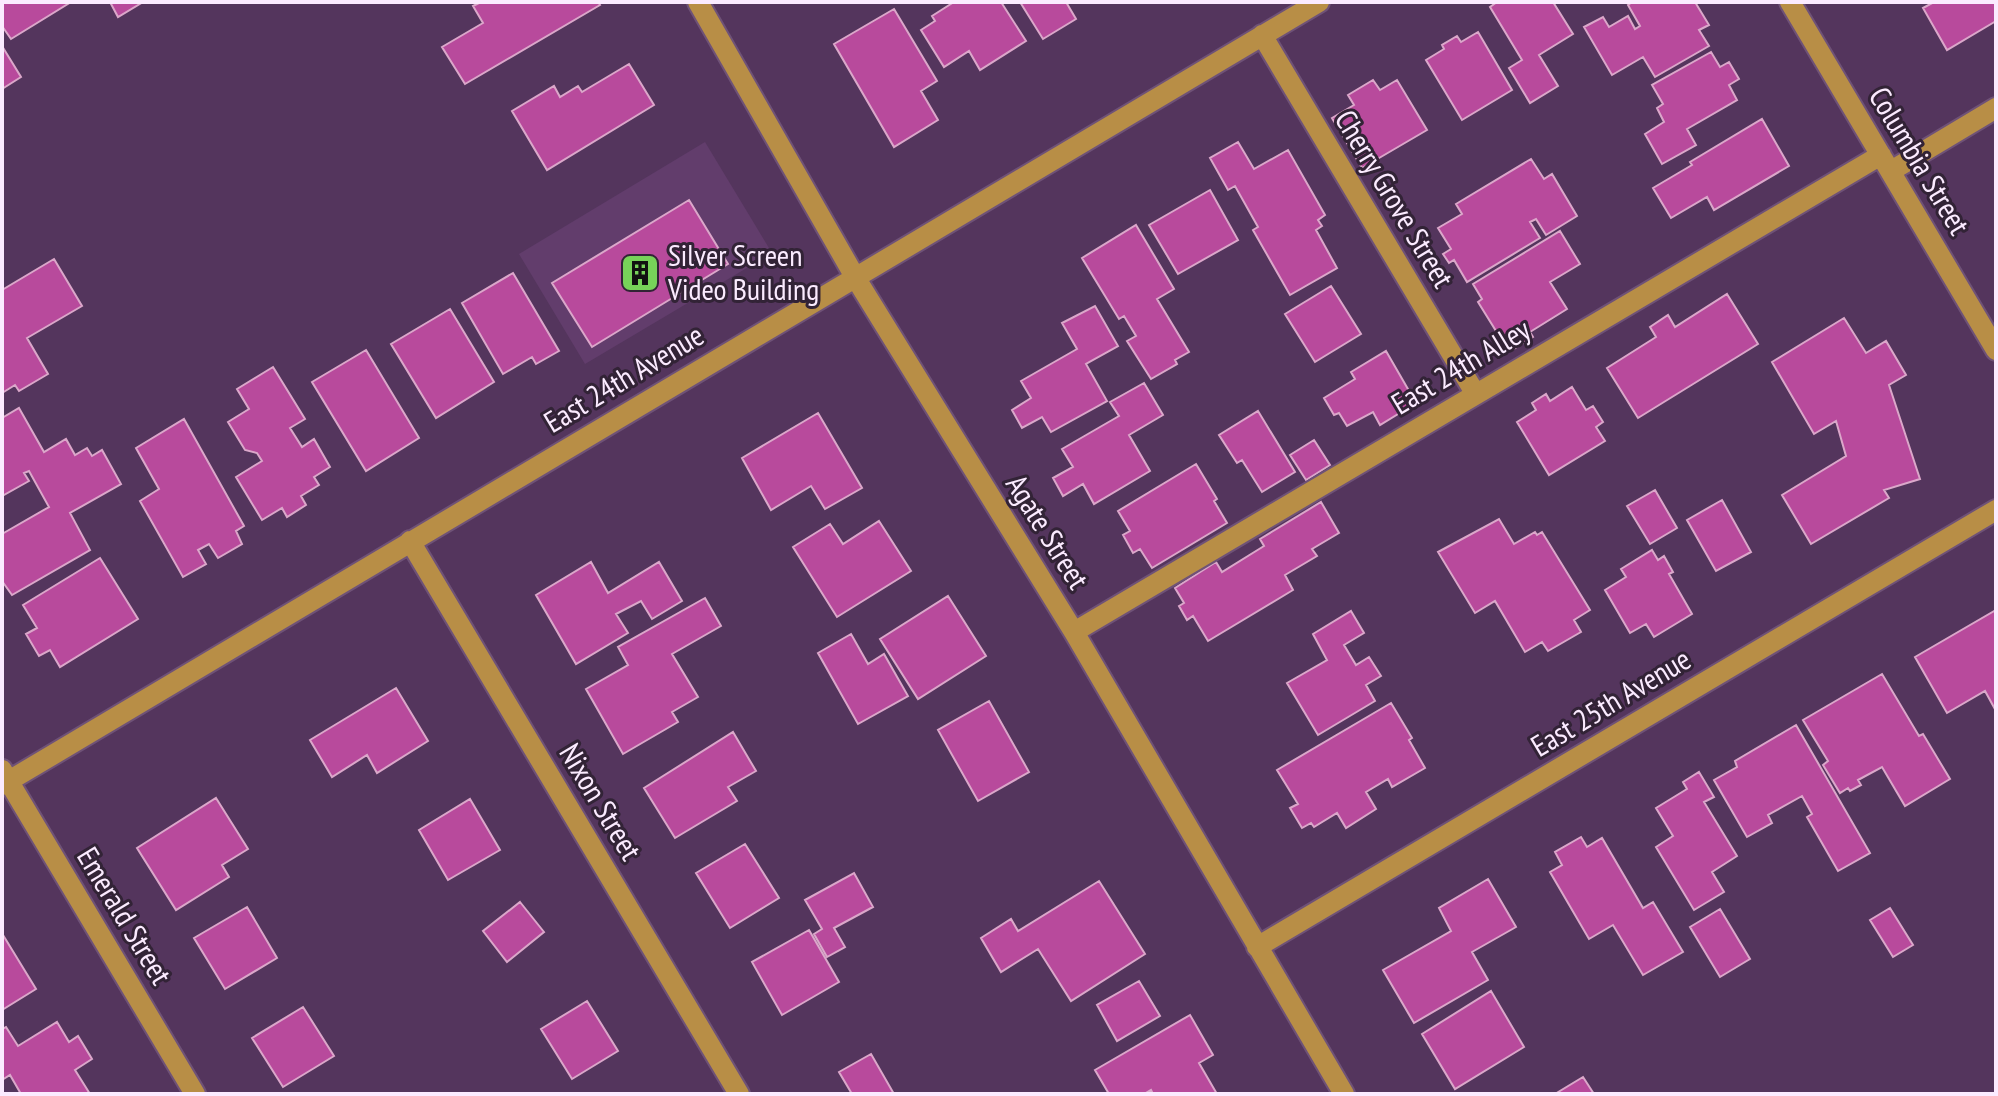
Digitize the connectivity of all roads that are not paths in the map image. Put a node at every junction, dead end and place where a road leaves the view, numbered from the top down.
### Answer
1 (698, 2) edge
2 (1319, 2) edge
3 (1790, 2) edge
4 (1262, 35) junction
5 (1996, 108) edge
6 (1886, 163) junction
7 (855, 277) junction
8 (1996, 350) edge
9 (1475, 393) junction
10 (1996, 510) edge
11 (410, 541) junction
12 (1074, 632) junction
13 (4, 779) edge
14 (1257, 947) junction
15 (195, 1094) edge
16 (739, 1094) edge
17 (1344, 1094) edge

1 - 7 street, Agate Street
2 - 4 street, East 24th Avenue
3 - 6 street, Columbia Street
4 - 7 street, East 24th Avenue
4 - 9 street, Cherry Grove Street
5 - 6 street
6 - 8 street, Columbia Street
6 - 9 street, East 24th Alley
7 - 11 street, East 24th Avenue
7 - 12 street, Agate Street
9 - 12 street, East 24th Alley
10 - 14 street, East 25th Avenue
11 - 13 street, East 24th Avenue
11 - 16 street, Nixon Street
12 - 14 street, Agate Street
13 - 15 street, Emerald Street
14 - 17 street, Agate Street

